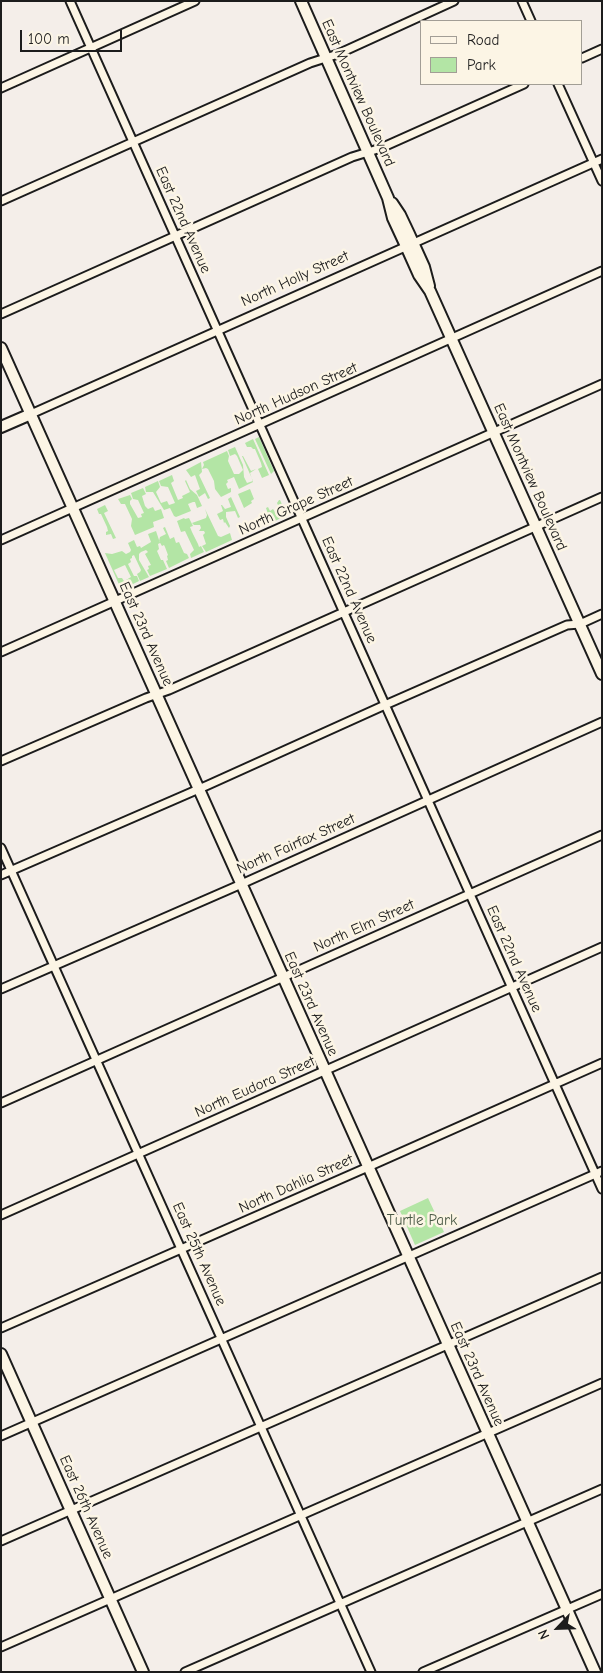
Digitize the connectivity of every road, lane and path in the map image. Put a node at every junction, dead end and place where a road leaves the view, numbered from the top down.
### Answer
1 (70, 1) edge
2 (194, 1) edge
3 (301, 1) edge
4 (454, 1) edge
5 (522, 1) edge
6 (531, 20) edge
7 (91, 47) junction
8 (602, 48) edge
9 (326, 58) junction
10 (583, 58) edge
11 (522, 85) edge
12 (558, 85) edge
13 (1, 88) edge
14 (133, 142) junction
15 (368, 152) junction
16 (602, 159) edge
17 (594, 162) junction
18 (602, 181) edge
19 (1, 201) edge
20 (175, 236) junction
21 (409, 245) junction
22 (602, 271) edge
23 (1, 314) edge
24 (217, 330) junction
25 (452, 339) junction
26 (1, 348) edge
27 (602, 384) edge
28 (31, 414) junction
29 (260, 425) junction
30 (1, 427) edge
31 (494, 432) junction
32 (602, 497) edge
33 (73, 509) junction
34 (302, 518) junction
35 (536, 526) junction
36 (1, 540) edge
37 (114, 602) junction
38 (344, 612) junction
39 (602, 614) edge
40 (580, 624) junction
41 (1, 652) edge
42 (598, 658) edge
43 (602, 674) edge
44 (157, 695) junction
45 (385, 705) junction
46 (602, 722) edge
47 (1, 760) edge
48 (199, 789) junction
49 (427, 800) junction
50 (602, 835) edge
51 (1, 848) edge
52 (12, 870) junction
53 (1, 875) edge
54 (241, 884) junction
55 (469, 893) junction
56 (602, 947) edge
57 (54, 965) junction
58 (283, 977) junction
59 (512, 988) junction
60 (1, 989) edge
61 (96, 1061) junction
62 (602, 1063) edge
63 (325, 1071) junction
64 (555, 1084) junction
65 (1, 1103) edge
66 (139, 1154) junction
67 (368, 1167) junction
68 (598, 1173) edge
69 (602, 1189) edge
70 (1, 1215) edge
71 (182, 1249) junction
72 (408, 1257) junction
73 (602, 1277) edge
74 (1, 1328) edge
75 (222, 1339) junction
76 (448, 1345) junction
77 (1, 1354) edge
78 (602, 1383) edge
79 (32, 1423) junction
80 (262, 1427) junction
81 (488, 1434) junction
82 (1, 1436) edge
83 (602, 1489) edge
84 (71, 1510) junction
85 (301, 1515) junction
86 (527, 1522) junction
87 (1, 1541) edge
88 (602, 1594) edge
89 (110, 1598) junction
90 (340, 1602) junction
91 (567, 1609) junction
92 (1, 1647) edge
93 (143, 1672) edge
94 (185, 1672) edge
95 (371, 1672) edge
96 (423, 1672) edge
97 (595, 1672) edge

1 - 7 street, East 22nd Avenue
2 - 7 street
3 - 9 street, East Montview Boulevard
4 - 9 street
5 - 6 street
7 - 13 street
7 - 14 street, East 22nd Avenue
8 - 10 street
9 - 14 street
9 - 15 street, East Montview Boulevard
11 - 15 street
12 - 17 street
14 - 19 street
14 - 20 street, East 22nd Avenue
15 - 20 street
15 - 21 street, East Montview Boulevard
16 - 17 street, North Holly Street
17 - 18 street
17 - 21 street, North Holly Street
20 - 23 street
20 - 24 street, East 22nd Avenue
21 - 24 street, North Holly Street
21 - 25 street, East Montview Boulevard
22 - 25 street, North Hudson Street
24 - 28 street, North Holly Street
24 - 29 street, East 22nd Avenue
25 - 29 street, North Hudson Street
25 - 31 street, East Montview Boulevard
26 - 28 street, East 23rd Avenue
27 - 31 street, North Grape Street
28 - 30 street, North Holly Street
28 - 33 street, East 23rd Avenue
29 - 33 street, North Hudson Street
29 - 34 street, East 22nd Avenue
31 - 34 street, North Grape Street
31 - 35 street, East Montview Boulevard
32 - 35 street
33 - 36 street, North Hudson Street
33 - 37 street, East 23rd Avenue
34 - 37 street, North Grape Street
34 - 38 street, East 22nd Avenue
35 - 38 street
35 - 40 street, East Montview Boulevard
37 - 41 street, North Grape Street
37 - 44 street, East 23rd Avenue
38 - 44 street
38 - 45 street, East 22nd Avenue
39 - 40 street
40 - 42 street, East Montview Boulevard
40 - 45 street
42 - 43 street, East Montview Boulevard
44 - 47 street
44 - 48 street, East 23rd Avenue
45 - 48 street
45 - 49 street, East 22nd Avenue
46 - 49 street, North Fairfax Street
48 - 52 street
48 - 54 street, East 23rd Avenue
49 - 54 street, North Fairfax Street
49 - 55 street, East 22nd Avenue
50 - 55 street, North Elm Street
51 - 52 street, East 25th Avenue
52 - 53 street
52 - 57 street, East 25th Avenue
54 - 57 street, North Fairfax Street
54 - 58 street, East 23rd Avenue
55 - 58 street, North Elm Street
55 - 59 street, East 22nd Avenue
56 - 59 street, North Eudora Street
57 - 60 street, North Fairfax Street
57 - 61 street, East 25th Avenue
58 - 61 street, North Elm Street
58 - 63 street, East 23rd Avenue
59 - 63 street, North Eudora Street
59 - 64 street, East 22nd Avenue
61 - 65 street, North Elm Street
61 - 66 street, East 25th Avenue
62 - 64 street, North Dahlia Street
63 - 66 street, North Eudora Street
63 - 67 street, East 23rd Avenue
64 - 67 street, North Dahlia Street
64 - 68 street, East 22nd Avenue
66 - 70 street, North Eudora Street
66 - 71 street, East 25th Avenue
67 - 71 street, North Dahlia Street
67 - 72 street, East 23rd Avenue
68 - 69 street, East 22nd Avenue
68 - 72 street
71 - 74 street, North Dahlia Street
71 - 75 street, East 25th Avenue
72 - 75 street
72 - 76 street, East 23rd Avenue
73 - 76 street
75 - 79 street
75 - 80 street, East 25th Avenue
76 - 80 street
76 - 81 street, East 23rd Avenue
77 - 79 street, East 26th Avenue
78 - 81 street
79 - 82 street
79 - 84 street, East 26th Avenue
80 - 84 street
80 - 85 street, East 25th Avenue
81 - 85 street
81 - 86 street, East 23rd Avenue
83 - 86 street
84 - 87 street
84 - 89 street, East 26th Avenue
85 - 89 street
85 - 90 street, East 25th Avenue
86 - 90 street
86 - 91 street, East 23rd Avenue
88 - 91 street
89 - 92 street
89 - 93 street, East 26th Avenue
90 - 94 street
90 - 95 street, East 25th Avenue
91 - 96 street
91 - 97 street, East 23rd Avenue

